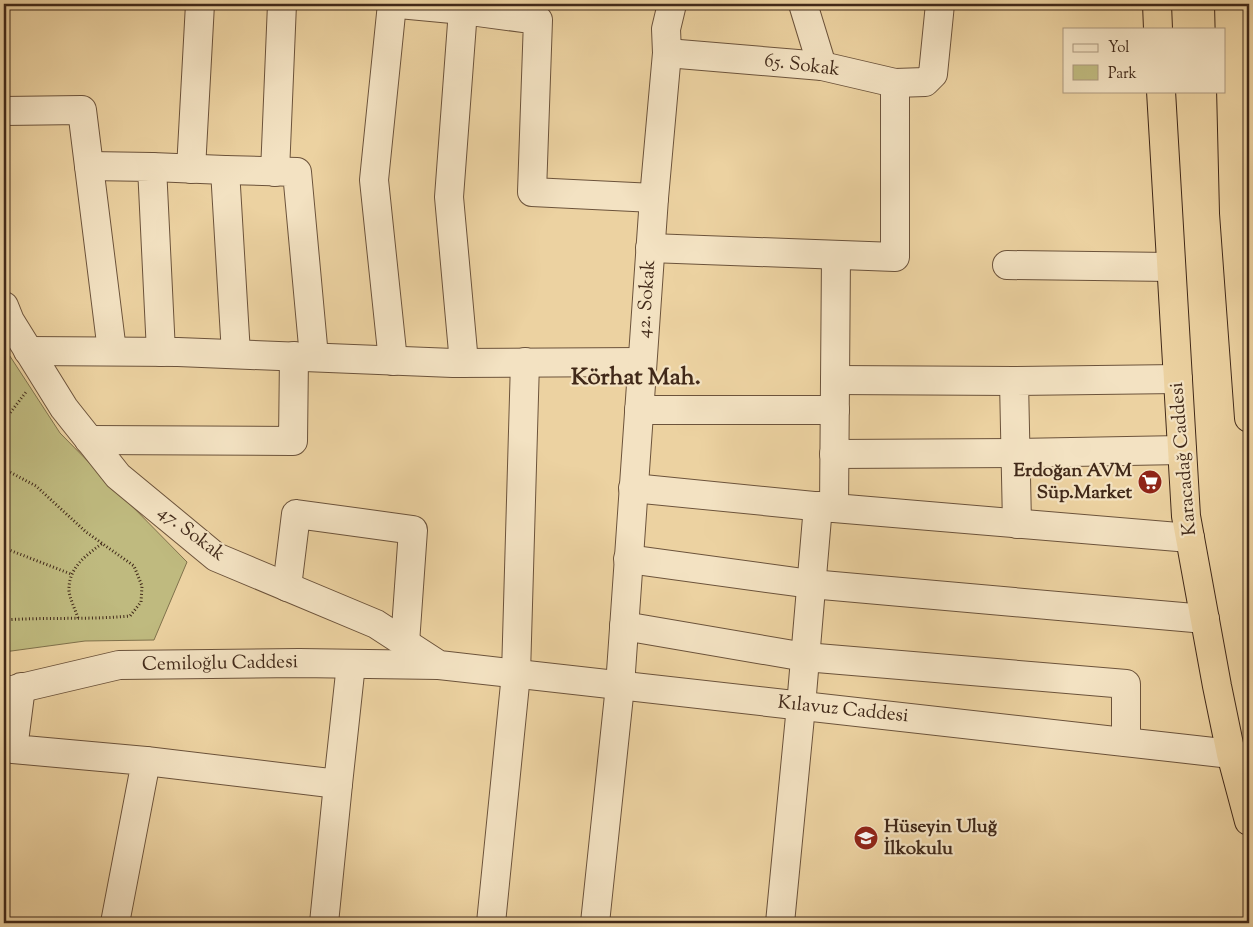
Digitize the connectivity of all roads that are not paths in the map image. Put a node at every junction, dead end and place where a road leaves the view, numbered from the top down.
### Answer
1 (200, 4) edge
2 (282, 4) edge
3 (392, 4) edge
4 (399, 4) edge
5 (672, 4) edge
6 (803, 4) edge
7 (940, 4) edge
8 (1157, 4) edge
9 (1229, 4) edge
10 (455, 7) edge
11 (1158, 28) edge
12 (667, 53) junction
13 (822, 66) junction
14 (894, 83) junction
15 (1161, 92) edge
16 (4, 111) edge
17 (89, 166) junction
18 (152, 167) junction
19 (191, 169) junction
20 (225, 170) junction
21 (276, 172) junction
22 (654, 198) junction
23 (650, 248) junction
24 (836, 255) junction
25 (1007, 265) dead end
26 (1171, 267) junction
27 (4, 306) edge
28 (112, 351) junction
29 (161, 352) junction
30 (236, 354) junction
31 (304, 357) junction
32 (393, 360) junction
33 (35, 361) junction
34 (525, 362) junction
35 (642, 362) junction
36 (464, 363) junction
37 (1178, 379) junction
38 (835, 380) junction
39 (1014, 381) junction
40 (639, 410) junction
41 (835, 410) junction
42 (1249, 418) edge
43 (89, 440) junction
44 (1182, 450) junction
45 (1015, 453) junction
46 (834, 454) junction
47 (633, 488) junction
48 (826, 507) junction
49 (1017, 524) junction
50 (1190, 538) junction
51 (628, 559) junction
52 (811, 584) junction
53 (287, 587) junction
54 (1205, 618) junction
55 (624, 626) junction
56 (405, 643) junction
57 (805, 657) junction
58 (351, 664) junction
59 (447, 667) junction
60 (516, 674) junction
61 (620, 686) junction
62 (12, 689) edge
63 (801, 706) junction
64 (1126, 742) junction
65 (1231, 754) junction
66 (146, 761) junction
67 (338, 784) junction
68 (1249, 820) edge
69 (115, 923) edge
70 (324, 923) edge
71 (491, 923) edge
72 (595, 923) edge
73 (780, 923) edge

1 - 19 street
2 - 21 street
3 - 32 street
4 - 10 street
5 - 12 street, 42. Sokak
6 - 13 street
7 - 14 street, 65. Sokak
8 - 11 highway
9 - 42 highway
10 - 22 street
10 - 36 street
12 - 13 street, 65. Sokak
12 - 22 street, 42. Sokak
13 - 14 street, 65. Sokak
14 - 24 street
15 - 26 highway, Karacadağ Caddesi
16 - 17 street
17 - 18 street
17 - 28 street
18 - 19 street
18 - 29 street
19 - 20 street
20 - 21 street
20 - 30 street
21 - 31 street
22 - 23 street, 42. Sokak
23 - 24 street
23 - 35 street, 42. Sokak
24 - 38 street
25 - 26 street
26 - 37 highway, Karacadağ Caddesi
27 - 33 street, 47. Sokak
28 - 29 street
28 - 33 street
29 - 30 street
30 - 31 street
31 - 32 street
31 - 43 street
32 - 36 street
33 - 43 street, 47. Sokak
34 - 35 street
34 - 36 street
34 - 60 street
35 - 40 street, 42. Sokak
37 - 39 street
37 - 44 highway, Karacadağ Caddesi
38 - 39 street
38 - 41 street
39 - 45 street
40 - 41 street
40 - 47 street, 42. Sokak
41 - 46 street
43 - 53 street, 47. Sokak
44 - 45 street
44 - 50 highway, Karacadağ Caddesi
45 - 46 street
45 - 49 street
46 - 48 street
47 - 48 street
47 - 51 street, 42. Sokak
48 - 49 street
48 - 52 street
49 - 50 street
50 - 54 highway, Karacadağ Caddesi
51 - 52 street
51 - 55 street, 42. Sokak
52 - 54 street
52 - 57 street
53 - 56 street, 47. Sokak
53 - 56 street
54 - 65 highway, Karacadağ Caddesi
55 - 57 street
55 - 61 street, 42. Sokak
56 - 59 street, 47. Sokak
57 - 63 street
57 - 64 street
58 - 59 street, Cemiloğlu Caddesi
58 - 62 street, Cemiloğlu Caddesi
58 - 67 street
59 - 60 street, Kılavuz Caddesi
60 - 61 street, Kılavuz Caddesi
60 - 71 street
61 - 63 street, Kılavuz Caddesi
61 - 72 street, 42. Sokak
62 - 66 street
63 - 64 street, Kılavuz Caddesi
63 - 73 street
64 - 65 street, Kılavuz Caddesi
65 - 68 highway, Karacadağ Caddesi
66 - 67 street
66 - 69 street
67 - 70 street

